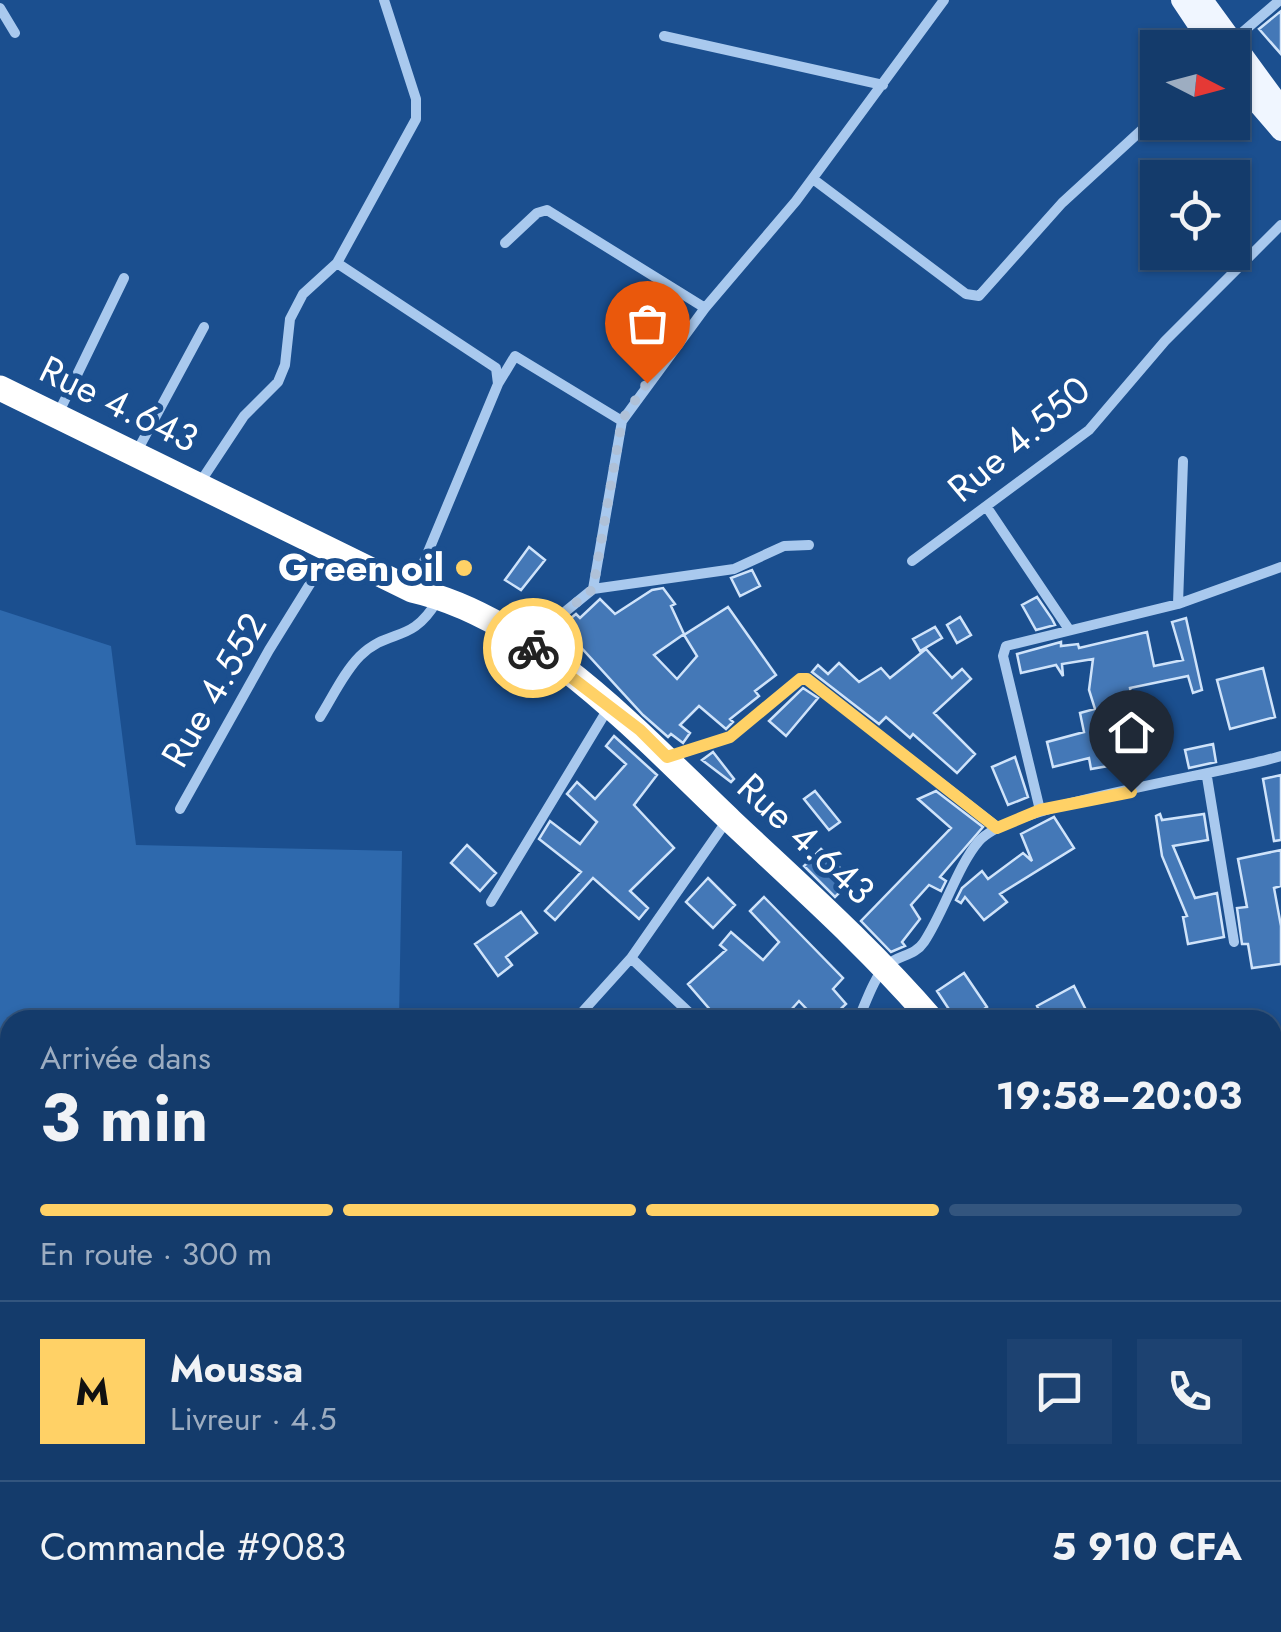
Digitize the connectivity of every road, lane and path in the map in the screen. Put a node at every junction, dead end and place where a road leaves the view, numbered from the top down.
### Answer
1 (384, 0) edge
2 (944, 0) edge
3 (1181, 0) edge
4 (1203, 0) edge
5 (1280, 0) edge
6 (0, 8) edge
7 (1208, 30) edge
8 (1216, 30) edge
9 (1241, 30) edge
10 (16, 33) dead end
11 (664, 36) dead end
12 (1250, 74) edge
13 (884, 85) junction
14 (1250, 95) edge
15 (1281, 107) edge
16 (1140, 130) edge
17 (1281, 131) edge
18 (812, 179) junction
19 (1281, 224) edge
20 (505, 243) dead end
21 (337, 262) junction
22 (124, 278) dead end
23 (705, 308) junction
24 (204, 327) dead end
25 (498, 384) junction
26 (0, 388) edge
27 (57, 416) junction
28 (622, 420) junction
29 (135, 454) junction
30 (1184, 461) dead end
31 (198, 485) junction
32 (988, 509) junction
33 (809, 545) dead end
34 (331, 550) junction
35 (912, 561) dead end
36 (1281, 566) edge
37 (593, 589) junction
38 (412, 590) junction
39 (440, 596) junction
40 (1178, 604) junction
41 (1068, 628) junction
42 (527, 643) junction
43 (609, 706) junction
44 (320, 717) dead end
45 (1281, 756) edge
46 (667, 757) junction
47 (1206, 777) junction
48 (180, 809) dead end
49 (1040, 810) junction
50 (728, 818) junction
51 (997, 828) junction
52 (491, 902) dead end
53 (1234, 942) dead end
54 (631, 958) junction
55 (886, 966) junction
56 (584, 1010) edge
57 (686, 1010) edge
58 (863, 1010) edge
59 (923, 1010) edge

1 - 21 street
2 - 13 street
3 - 7 main road
4 - 8 main road
5 - 9 street
6 - 10 street
11 - 13 street
12 - 15 main road
13 - 18 street
14 - 17 main road
16 - 18 street
18 - 23 street
19 - 32 street, Rue 4.550
20 - 23 street
21 - 25 street
21 - 31 street
22 - 27 street
23 - 28 street
24 - 29 street
25 - 28 street
25 - 38 street
26 - 27 highway, Rue 4.643
27 - 29 highway, Rue 4.643
28 - 37 street
29 - 31 highway, Rue 4.643
30 - 40 street
31 - 34 highway, Rue 4.643
32 - 35 street, Rue 4.550
32 - 41 street
33 - 37 street
34 - 38 highway, Rue 4.643
34 - 48 street, Rue 4.552
36 - 40 street
37 - 42 street
38 - 39 highway, Rue 4.643
39 - 42 highway, Rue 4.643
39 - 44 street
40 - 41 street
41 - 49 street
42 - 43 highway, Rue 4.643
43 - 46 highway, Rue 4.643
43 - 52 street
45 - 47 street
46 - 50 highway, Rue 4.643
46 - 51 street
47 - 49 street
47 - 53 street
49 - 51 street
50 - 54 street
50 - 55 highway, Rue 4.643
51 - 55 street
54 - 56 street
54 - 57 street
55 - 58 street
55 - 59 highway, Rue 4.643

